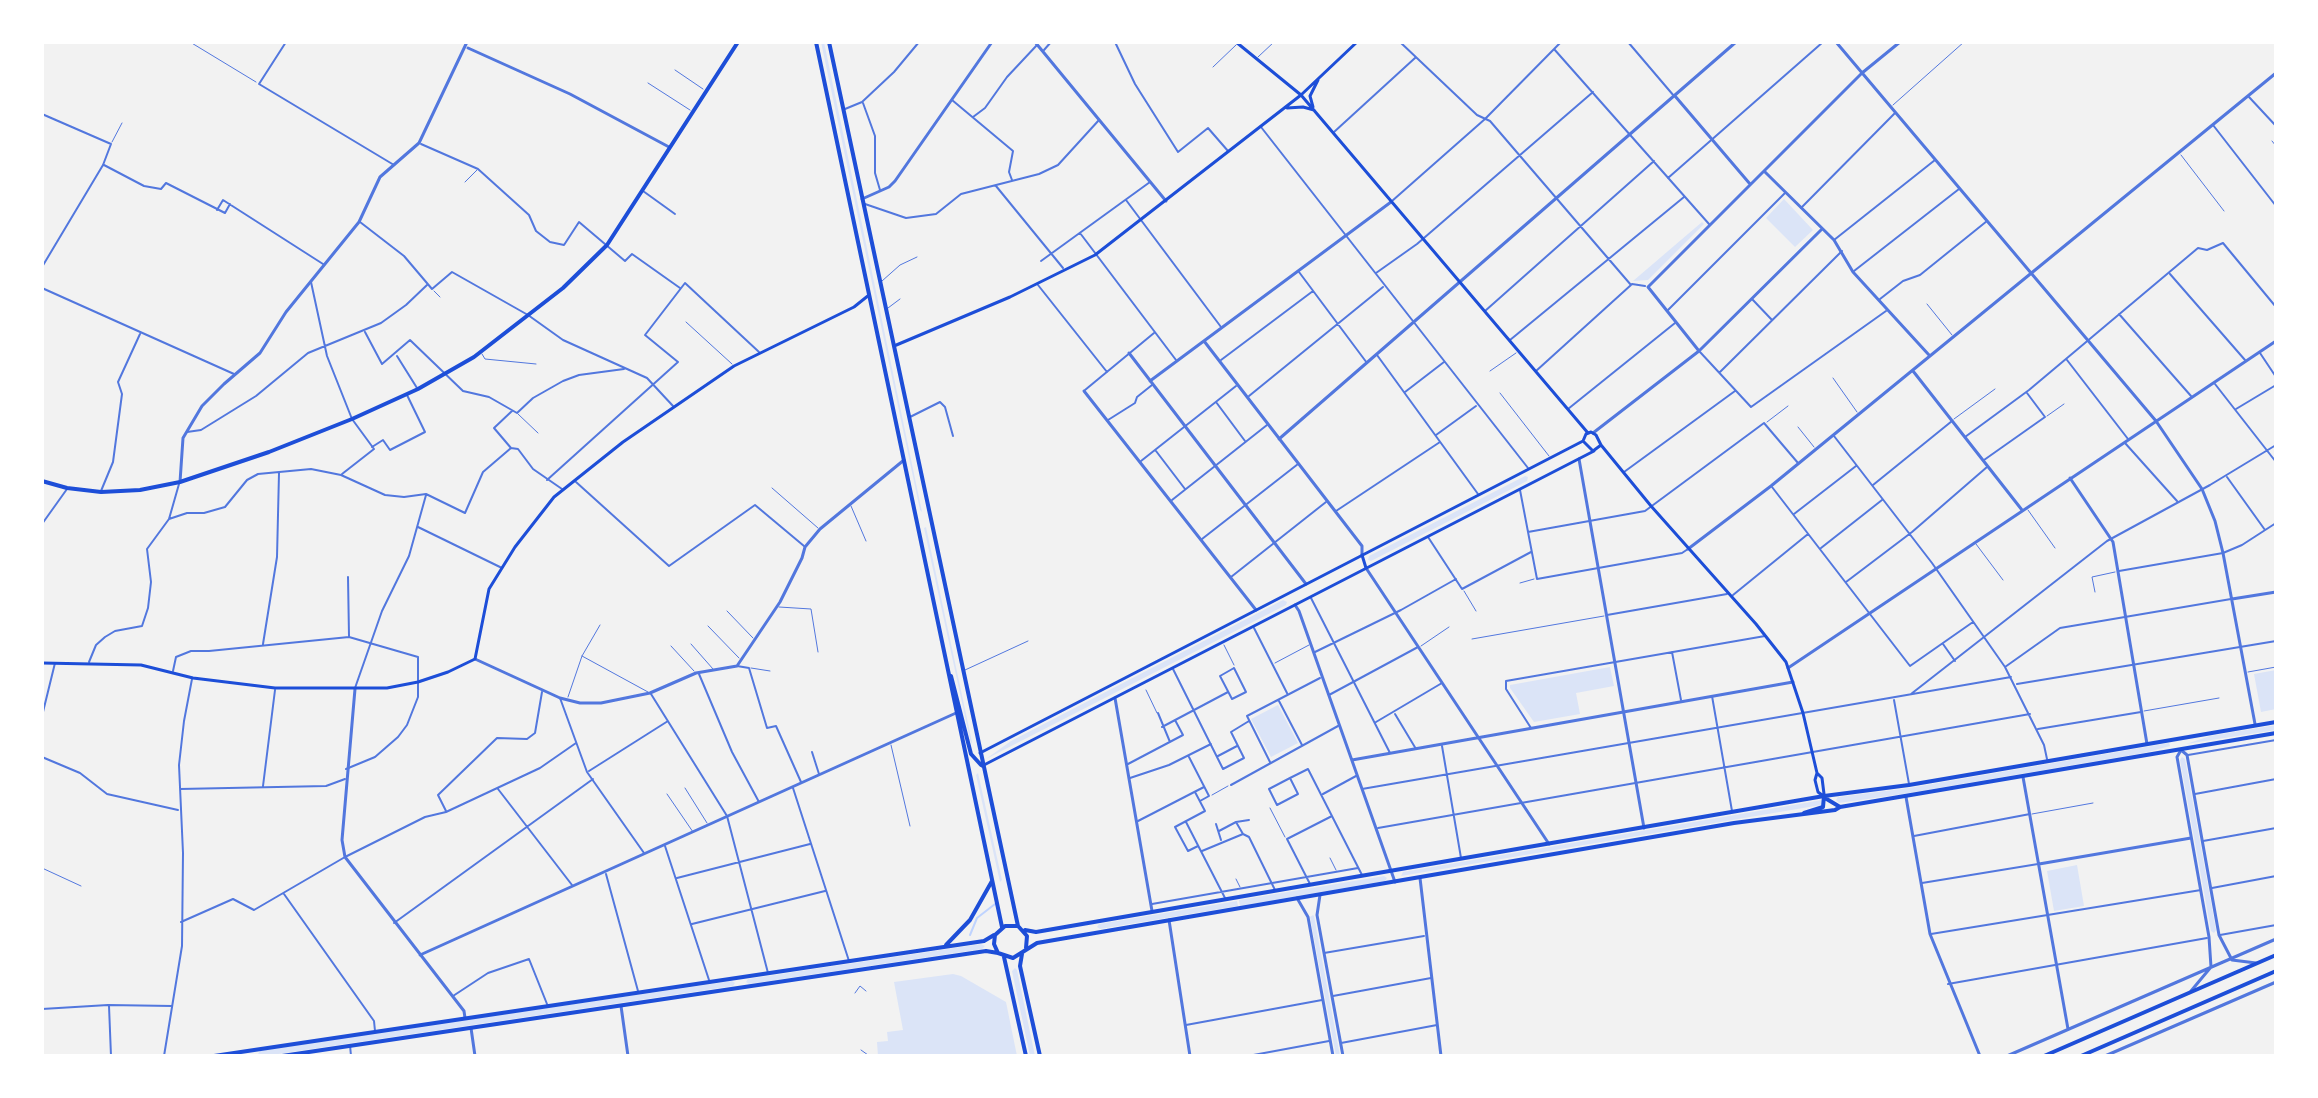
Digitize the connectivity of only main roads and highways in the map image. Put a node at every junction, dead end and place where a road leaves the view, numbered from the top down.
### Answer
1 (738, 42) edge
2 (814, 42) edge
3 (829, 42) edge
4 (1357, 42) edge
5 (1237, 43) edge
6 (1319, 77) junction
7 (1301, 95) junction
8 (1282, 110) junction
9 (1314, 110) junction
10 (869, 295) junction
11 (894, 346) junction
12 (1590, 433) junction
13 (1583, 441) junction
14 (1601, 445) junction
15 (1594, 451) junction
16 (1529, 469) junction
17 (42, 481) edge
18 (1535, 481) junction
19 (930, 518) junction
20 (917, 520) junction
21 (1362, 555) junction
22 (1366, 568) junction
23 (1288, 593) junction
24 (1295, 605) junction
25 (42, 663) edge
26 (949, 673) junction
27 (2276, 722) edge
28 (2276, 733) edge
29 (2179, 739) junction
30 (978, 744) junction
31 (2181, 750) junction
32 (980, 753) junction
33 (971, 754) junction
34 (976, 761) junction
35 (982, 766) junction
36 (970, 773) junction
37 (1824, 796) junction
38 (1840, 807) junction
39 (1804, 813) junction
40 (1596, 836) junction
41 (1598, 847) junction
42 (993, 879) junction
43 (1008, 887) junction
44 (995, 890) junction
45 (1098, 921) junction
46 (1002, 927) junction
47 (1020, 928) junction
48 (1100, 932) junction
49 (995, 935) junction
50 (944, 947) junction
51 (1026, 948) junction
52 (998, 953) junction
53 (1022, 954) junction
54 (2276, 955) edge
55 (1004, 957) junction
56 (1021, 968) junction
57 (2276, 971) edge
58 (1008, 972) junction
59 (740, 977) junction
60 (741, 988) junction
61 (2200, 1004) junction
62 (2204, 1013) road end
63 (253, 1053) edge
64 (214, 1056) edge
65 (282, 1056) edge
66 (1026, 1056) edge
67 (1040, 1056) edge
68 (2044, 1056) edge
69 (2081, 1056) edge

1 - 17 main road
2 - 10 main road
3 - 11 main road
4 - 6 main road
5 - 7 main road
6 - 7 main road
6 - 9 main road
7 - 8 main road
7 - 9 main road
8 - 9 main road
8 - 11 main road
9 - 12 main road
10 - 20 main road
10 - 25 main road
11 - 19 main road
12 - 13 main road
12 - 14 main road
13 - 15 main road
13 - 16 main road
14 - 15 main road
14 - 37 main road
15 - 18 main road
16 - 18 main road
16 - 21 main road
18 - 22 main road
19 - 20 main road
19 - 30 main road
20 - 26 main road
21 - 22 main road
21 - 23 main road
22 - 24 main road
23 - 24 main road
23 - 32 main road
24 - 35 main road
26 - 33 main road
26 - 36 main road
27 - 29 main road
28 - 31 main road
29 - 31 main road
29 - 37 main road
30 - 32 main road
30 - 33 main road
31 - 38 main road
32 - 34 main road
32 - 35 main road
33 - 34 main road
34 - 35 main road
34 - 36 main road
35 - 43 main road
36 - 42 main road
37 - 38 main road
37 - 39 main road
37 - 40 main road
38 - 39 main road
39 - 41 main road
40 - 41 main road
40 - 45 main road
41 - 48 main road
42 - 44 main road
42 - 50 main road
43 - 44 main road
43 - 47 main road
44 - 46 main road
45 - 47 main road
45 - 48 main road
46 - 47 main road
46 - 49 main road
47 - 51 main road
48 - 51 main road
49 - 50 main road
49 - 52 main road
50 - 59 main road
51 - 53 main road
52 - 55 main road
52 - 60 main road
53 - 55 main road
53 - 56 main road
54 - 68 main road
55 - 58 main road
56 - 58 main road
56 - 67 main road
57 - 61 main road
58 - 66 main road
59 - 60 main road
59 - 63 main road
60 - 65 main road
61 - 62 main road
61 - 69 main road
63 - 64 main road

